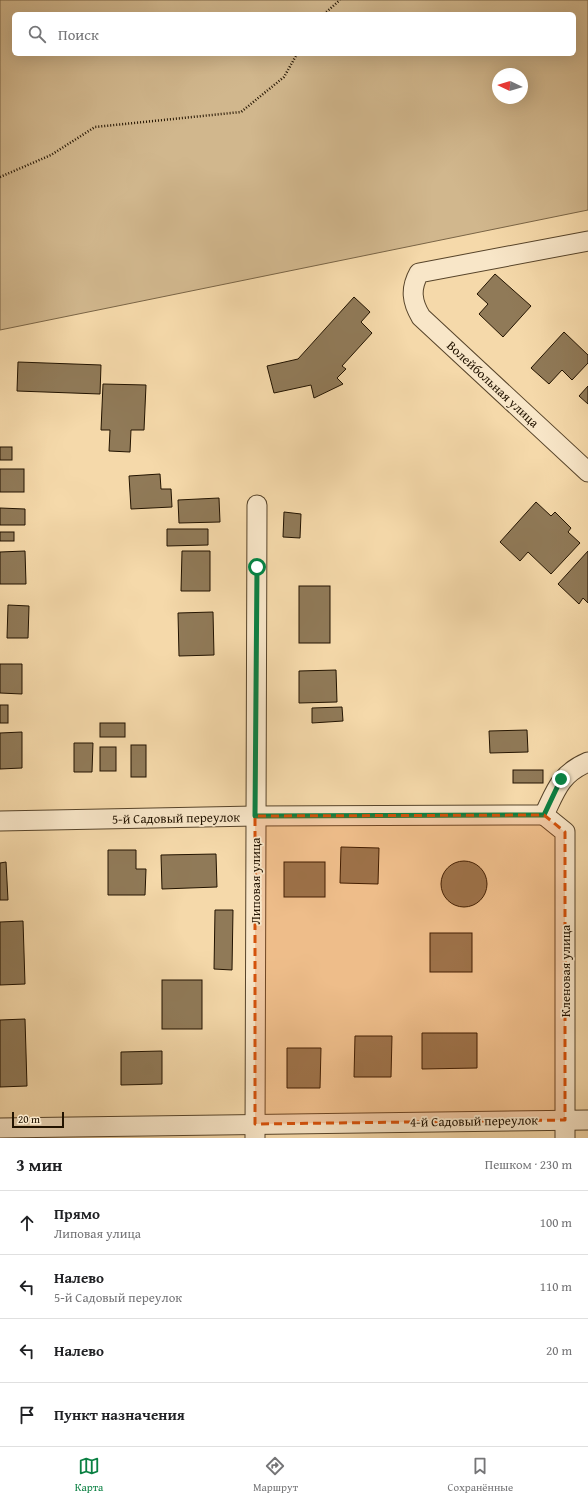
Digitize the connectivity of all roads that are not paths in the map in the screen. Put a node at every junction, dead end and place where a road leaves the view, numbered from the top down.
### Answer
1 (588, 241) edge
2 (588, 472) edge
3 (257, 505) dead end
4 (588, 762) edge
5 (544, 815) junction
6 (255, 816) junction
7 (0, 821) edge
8 (588, 1120) edge
9 (0, 1128) edge
10 (565, 1129) edge
11 (255, 1131) edge

1 - 2 street, Волейбольная улица
3 - 6 street, Липовая улица
4 - 5 street
5 - 6 street, 5-й Садовый переулок
5 - 10 street, Кленовая улица
6 - 7 street, 5-й Садовый переулок
6 - 11 street, Липовая улица
8 - 10 street, 4-й Садовый переулок
9 - 11 street, 4-й Садовый переулок
10 - 11 street, 4-й Садовый переулок

